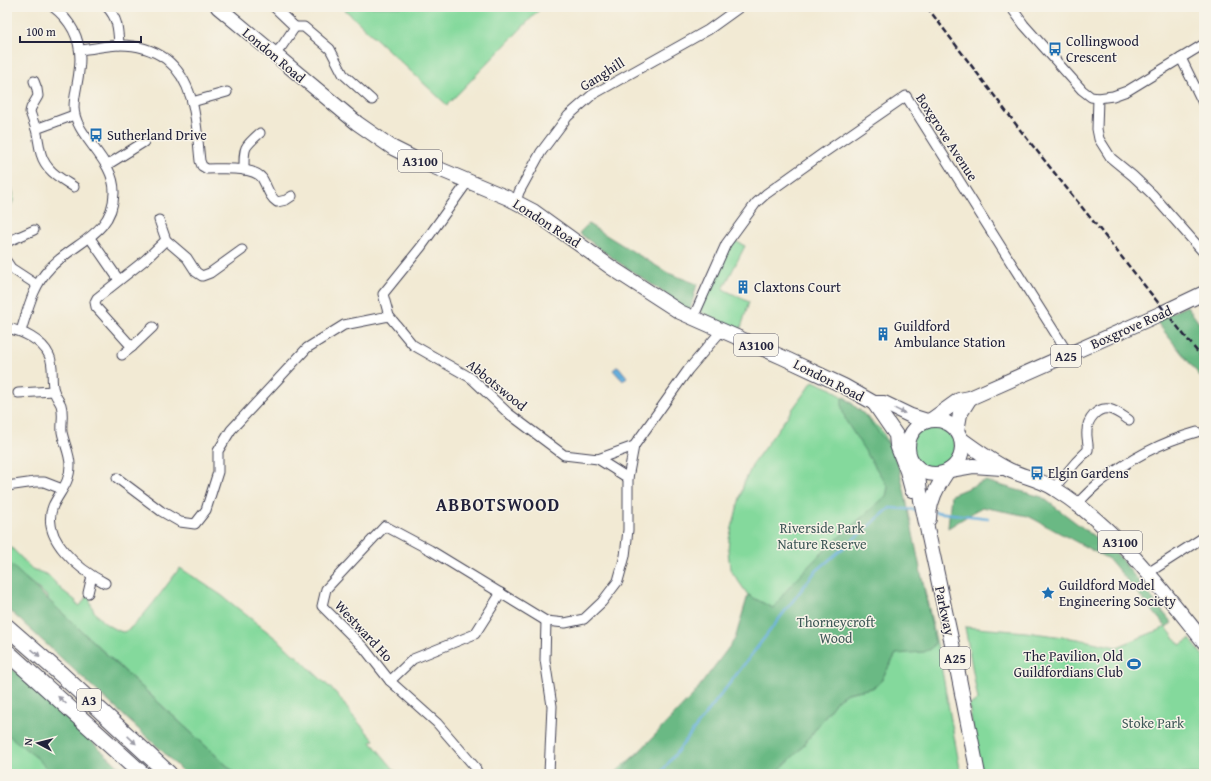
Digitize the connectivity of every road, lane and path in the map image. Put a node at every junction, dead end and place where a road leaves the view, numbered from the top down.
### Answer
1 (54, 7) edge
2 (107, 7) edge
3 (218, 7) edge
4 (274, 7) edge
5 (740, 7) edge
6 (1011, 7) edge
7 (295, 27) junction
8 (1204, 44) edge
9 (119, 45) junction
10 (80, 50) junction
11 (274, 55) junction
12 (1181, 58) junction
13 (34, 81) dead end
14 (227, 92) dead end
15 (1098, 98) junction
16 (372, 100) dead end
17 (192, 102) junction
18 (1204, 105) edge
19 (74, 115) junction
20 (36, 129) junction
21 (260, 133) dead end
22 (144, 142) dead end
23 (107, 164) junction
24 (244, 170) junction
25 (466, 181) junction
26 (74, 187) dead end
27 (292, 196) dead end
28 (516, 202) junction
29 (159, 220) dead end
30 (34, 230) dead end
31 (90, 238) junction
32 (166, 240) junction
33 (7, 242) edge
34 (242, 250) dead end
35 (1204, 253) edge
36 (7, 262) edge
37 (119, 280) junction
38 (37, 285) junction
39 (1204, 293) edge
40 (389, 316) junction
41 (692, 318) junction
42 (153, 327) dead end
43 (7, 328) edge
44 (722, 330) junction
45 (21, 331) junction
46 (132, 347) junction
47 (122, 355) dead end
48 (1069, 355) junction
49 (54, 391) junction
50 (18, 393) dead end
51 (970, 398) junction
52 (874, 403) junction
53 (1129, 420) dead end
54 (929, 421) junction
55 (1197, 432) dead end
56 (896, 435) junction
57 (959, 435) junction
58 (634, 446) junction
59 (909, 453) junction
60 (598, 459) junction
61 (917, 467) junction
62 (1008, 469) junction
63 (948, 471) junction
64 (117, 478) dead end
65 (628, 478) junction
66 (7, 486) edge
67 (1054, 488) junction
68 (62, 490) junction
69 (1077, 504) junction
70 (1204, 537) edge
71 (933, 553) junction
72 (1148, 572) junction
73 (92, 576) junction
74 (105, 583) dead end
75 (88, 593) dead end
76 (501, 593) junction
77 (546, 621) junction
78 (7, 627) edge
79 (1204, 642) edge
80 (7, 652) edge
81 (390, 681) junction
82 (970, 739) junction
83 (142, 774) edge
84 (169, 774) edge
85 (478, 774) edge
86 (549, 774) edge
87 (974, 774) edge
88 (978, 774) edge

1 - 10 street
2 - 9 street
3 - 11 main road, London Road / A3100
4 - 7 street
5 - 28 street, Ganghill
6 - 15 street
7 - 11 street
7 - 16 street
8 - 12 street
9 - 10 street
9 - 17 street
10 - 19 street
11 - 25 main road, London Road / A3100
12 - 15 street
12 - 18 street
13 - 20 street
14 - 17 street
15 - 35 street
17 - 24 street
19 - 20 street
19 - 23 street
20 - 26 street
21 - 24 street
22 - 23 street
23 - 31 street
24 - 27 street
25 - 28 main road, London Road / A3100
25 - 40 street, Abbotswood
28 - 41 main road, London Road / A3100
29 - 32 street
30 - 33 street
31 - 37 street
31 - 38 street
32 - 34 street
32 - 37 street
36 - 38 street
37 - 46 street
38 - 45 street
39 - 48 main road, Boxgrove Road / A25
40 - 60 street, Abbotswood
40 - 64 street
41 - 44 main road, London Road / A3100
41 - 48 street, Boxgrove Avenue
42 - 46 street
43 - 45 street
44 - 52 main road, London Road / A3100
44 - 58 street
45 - 49 street
46 - 47 street
48 - 51 main road, Boxgrove Road / A25
49 - 50 street
49 - 68 street
51 - 54 main road, A25
51 - 57 main road
52 -> 54 main road
52 - 56 main road, A3100
53 - 67 street
54 - 57 main road
54 - 59 main road
55 - 69 street
56 - 59 main road, A3100
56 - 71 main road, A3100
57 - 62 main road, A3100
57 - 63 main road
58 - 60 street, Abbotswood
58 - 65 street
59 - 61 main road
60 - 65 street, Abbotswood
61 - 63 main road
61 - 71 main road, A25
62 - 63 main road, A3100
62 - 67 main road, A3100
63 - 71 main road, A25
65 - 77 street
66 - 68 street
67 - 69 main road, A3100
68 - 73 street
69 - 72 main road, A3100
70 - 72 street
71 - 82 main road, Parkway / A25
72 - 79 main road, A3100
73 - 74 street
73 - 75 street
76 - 77 street
76 - 81 street, Westward Ho
76 - 81 street, Westward Ho
77 - 86 street
78 -> 84 highway, A3
83 -> 80 highway, A3
81 - 85 street, Westward Ho
82 - 87 main road, Parkway / A25
82 - 88 main road, Parkway / A25

